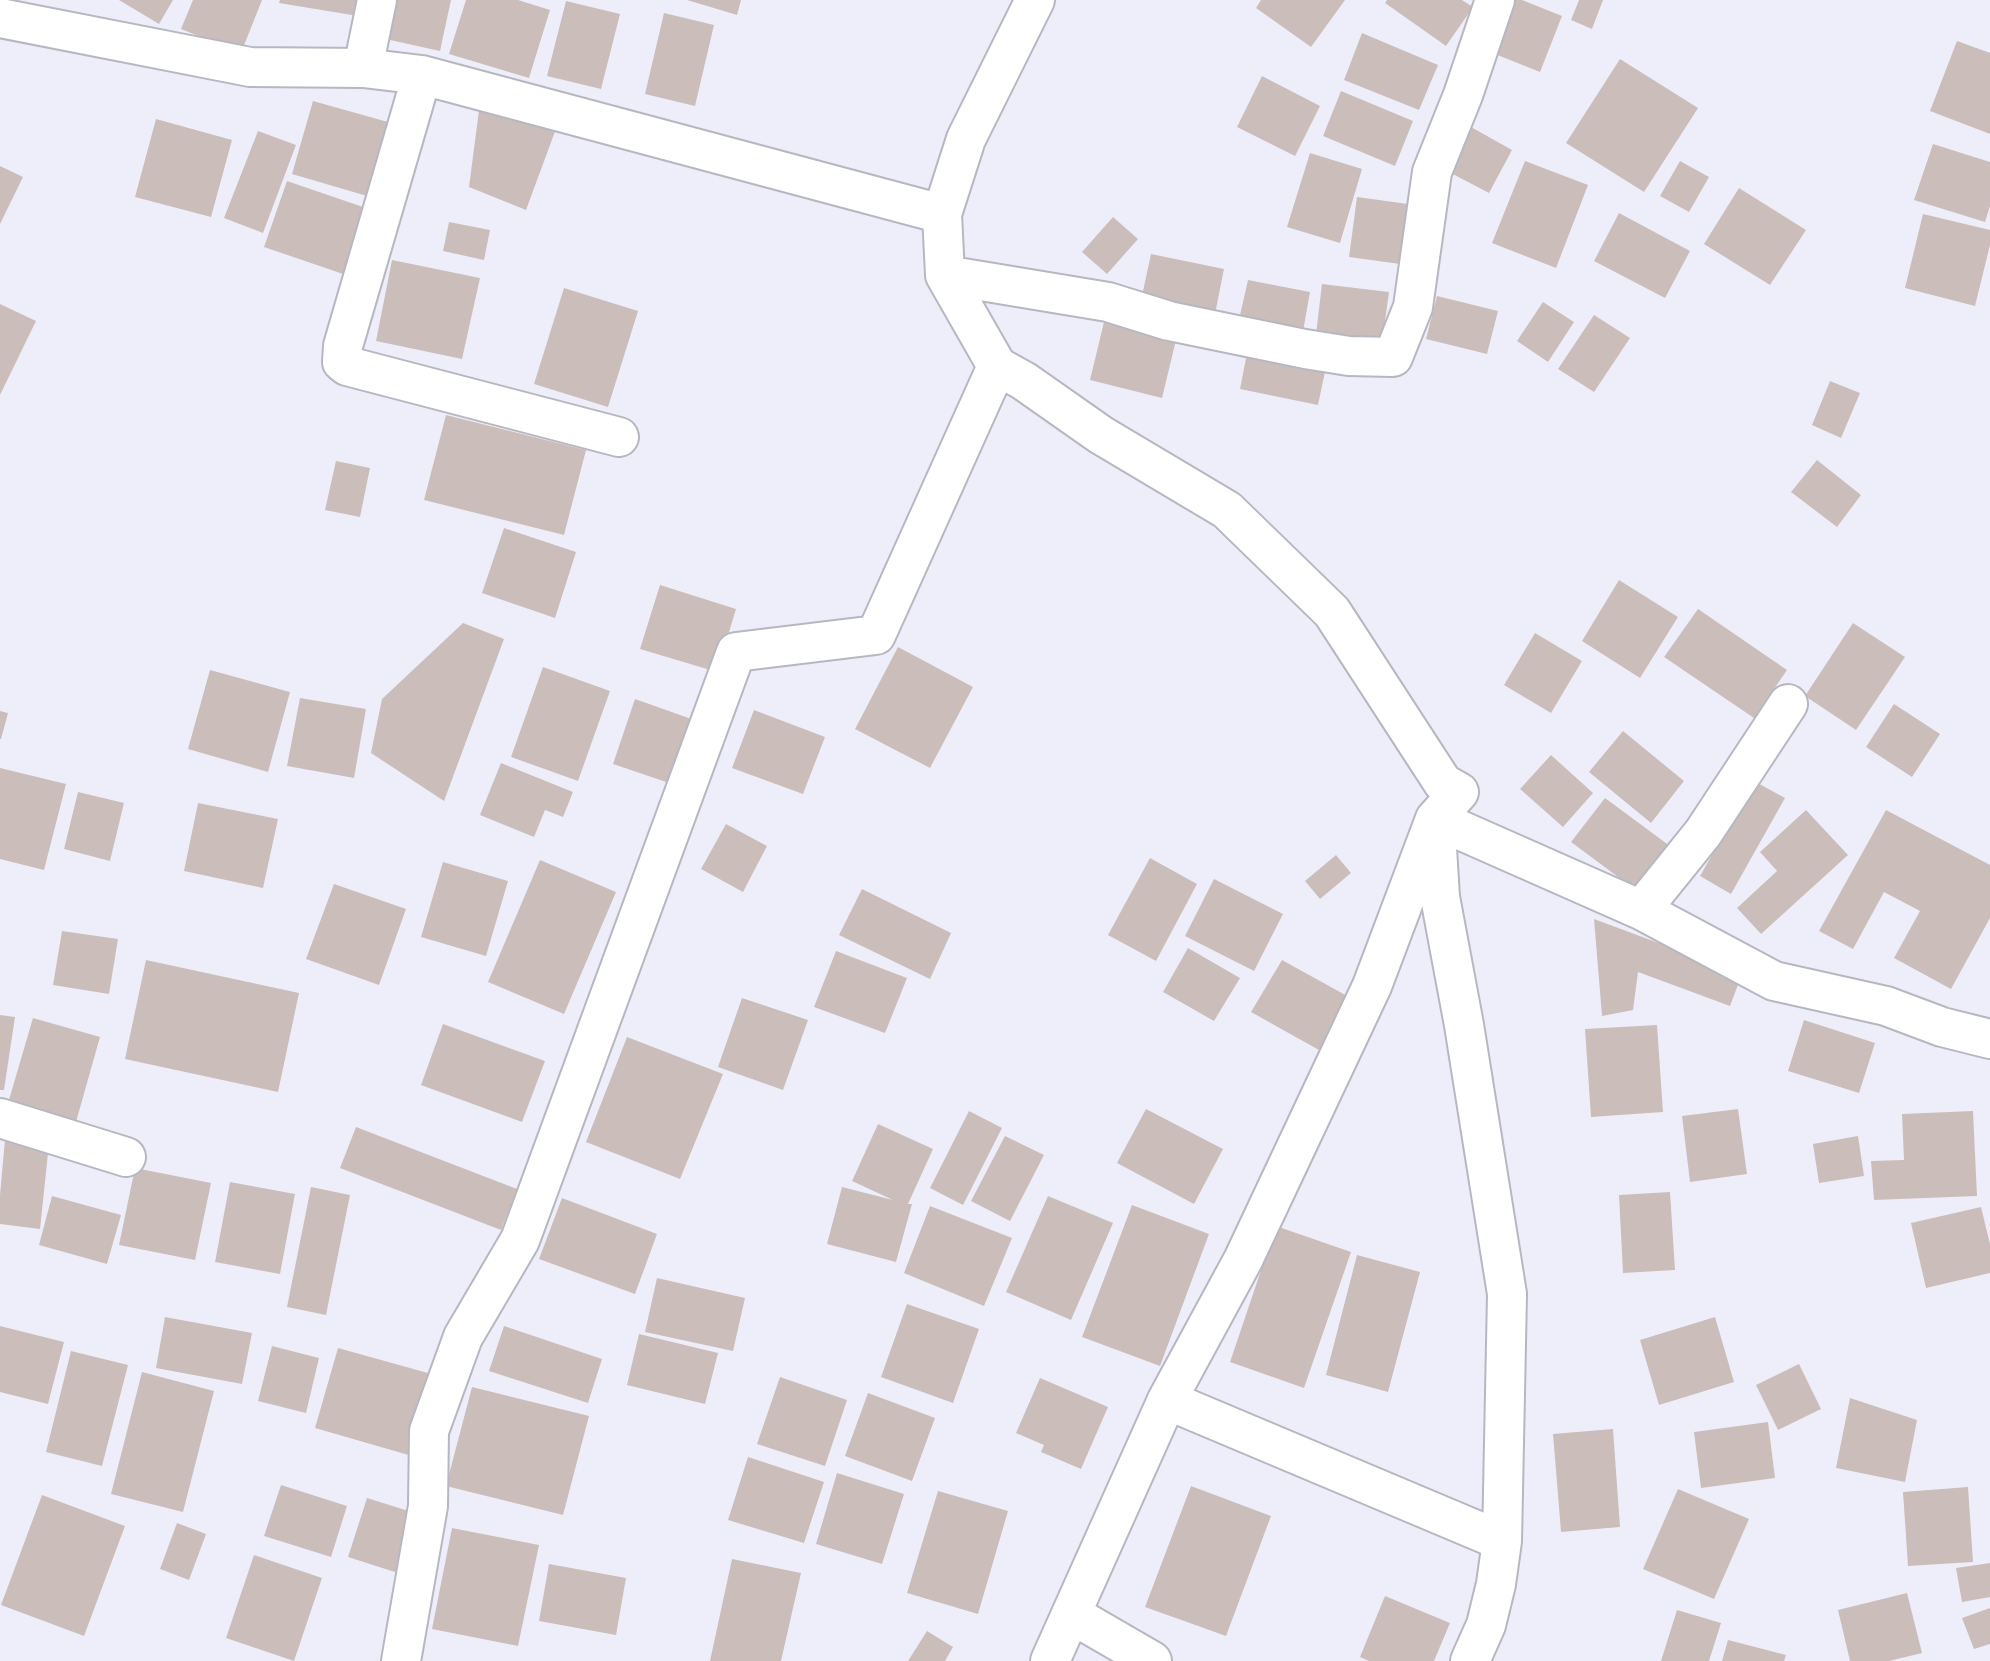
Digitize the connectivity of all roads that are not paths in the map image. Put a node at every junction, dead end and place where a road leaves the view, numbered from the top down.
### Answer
1 (377, 0) edge
2 (1035, 0) edge
3 (1495, 0) edge
4 (0, 18) edge
5 (363, 68) junction
6 (422, 75) junction
7 (942, 214) junction
8 (945, 275) junction
9 (997, 366) junction
10 (619, 437) dead end
11 (1788, 704) dead end
12 (1435, 820) junction
13 (1641, 910) junction
14 (1990, 1039) edge
15 (0, 1118) edge
16 (126, 1157) dead end
17 (1167, 1400) junction
18 (1502, 1541) junction
19 (1071, 1614) junction
20 (401, 1661) edge
21 (1050, 1661) edge
22 (1152, 1661) edge
23 (1470, 1661) edge

1 - 5 street
2 - 7 street
3 - 8 street
4 - 5 street
5 - 6 street
6 - 7 street
6 - 10 street
7 - 8 street
8 - 9 street
9 - 12 street
9 - 20 street
11 - 13 street
12 - 13 street
12 - 17 street
12 - 18 street
13 - 14 street
15 - 16 street
17 - 18 street
17 - 19 street
18 - 23 street
19 - 21 street
19 - 22 street

